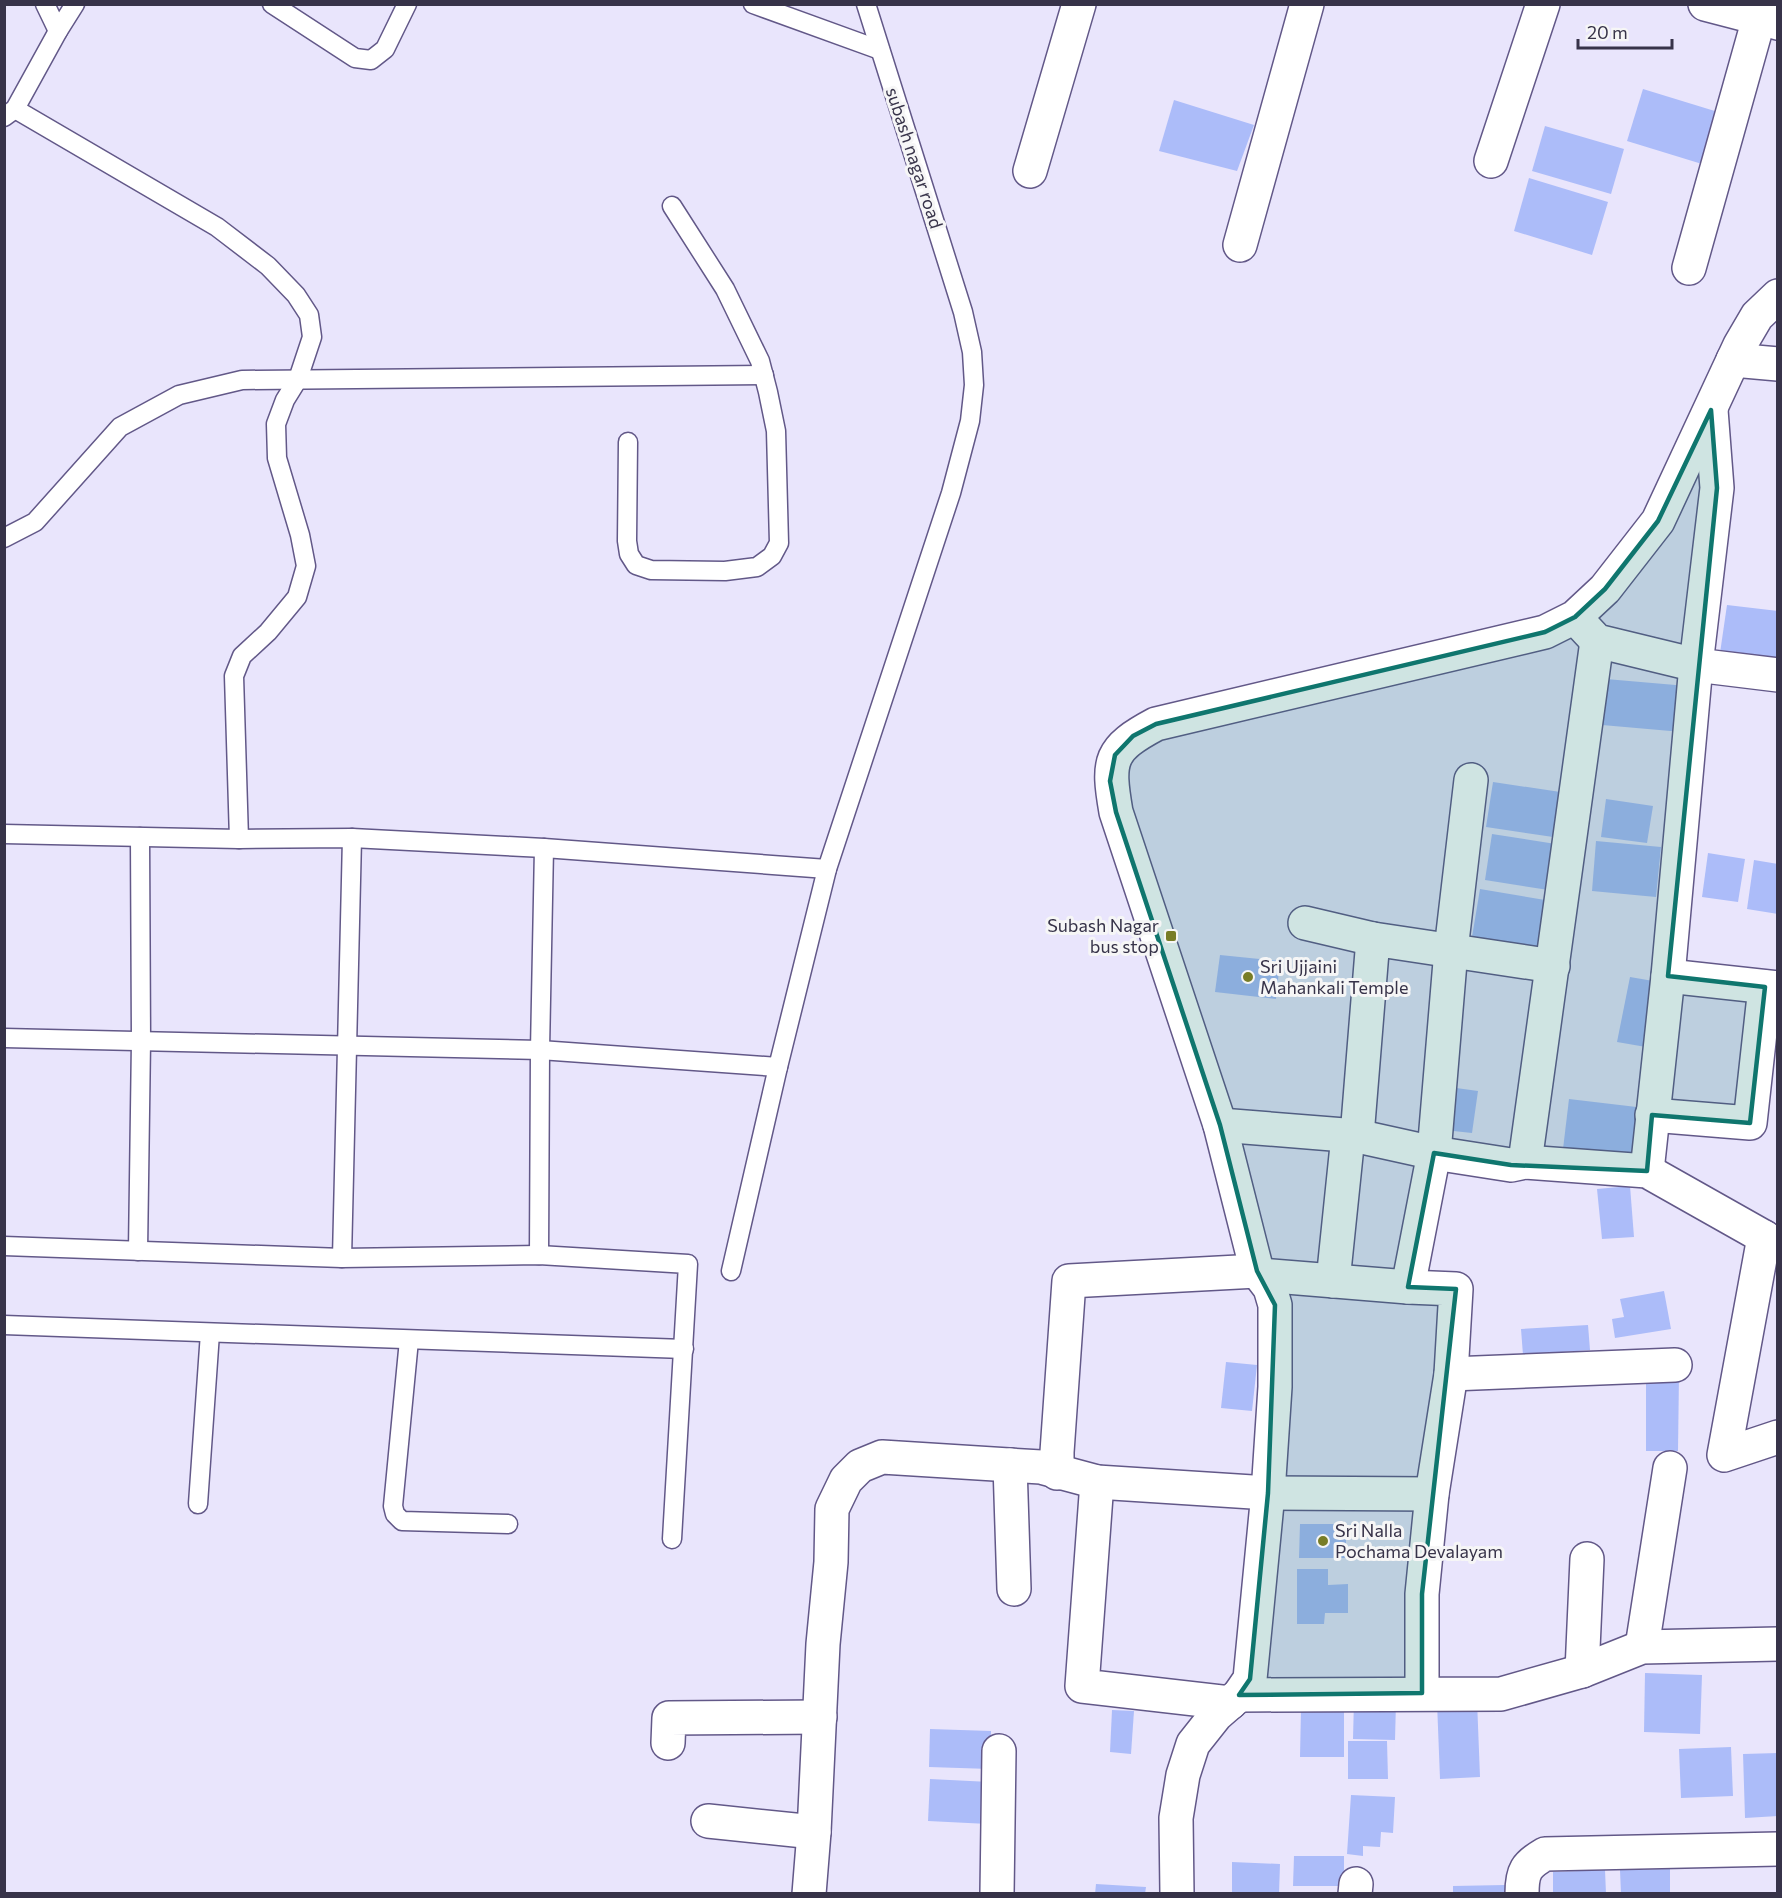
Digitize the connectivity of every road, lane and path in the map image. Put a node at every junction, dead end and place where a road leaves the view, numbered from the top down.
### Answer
1 (45, 4) edge
2 (75, 4) edge
3 (272, 4) edge
4 (407, 4) edge
5 (753, 4) edge
6 (866, 4) edge
7 (1079, 4) edge
8 (1307, 4) edge
9 (1542, 4) edge
10 (1706, 4) edge
11 (1767, 15) edge
12 (58, 31) junction
13 (880, 50) junction
14 (10, 113) edge
15 (1491, 161) dead end
16 (1030, 171) dead end
17 (672, 206) dead end
18 (1240, 244) dead end
19 (1689, 268) dead end
20 (1778, 296) edge
21 (1733, 360) junction
22 (1778, 364) edge
23 (764, 375) junction
24 (298, 379) junction
25 (1710, 410) junction
26 (628, 442) dead end
27 (4, 538) edge
28 (1575, 617) junction
29 (1597, 641) junction
30 (1696, 665) junction
31 (1778, 675) edge
32 (1471, 780) dead end
33 (4, 834) edge
34 (140, 837) junction
35 (352, 838) junction
36 (238, 839) junction
37 (544, 849) junction
38 (827, 869) junction
39 (1305, 923) dead end
40 (1373, 939) junction
41 (1451, 950) junction
42 (1553, 966) junction
43 (1668, 976) junction
44 (1771, 988) edge
45 (4, 1038) edge
46 (141, 1041) junction
47 (348, 1047) junction
48 (540, 1050) junction
49 (778, 1067) junction
50 (1652, 1115) junction
51 (1220, 1125) junction
52 (1353, 1136) junction
53 (1434, 1153) junction
54 (1525, 1162) junction
55 (1647, 1172) junction
56 (1771, 1242) edge
57 (4, 1246) edge
58 (138, 1251) junction
59 (538, 1255) junction
60 (342, 1258) junction
61 (731, 1271) dead end
62 (1258, 1273) junction
63 (1333, 1281) junction
64 (1408, 1287) junction
65 (4, 1325) edge
66 (210, 1333) junction
67 (409, 1340) junction
68 (684, 1349) junction
69 (1675, 1365) dead end
70 (1450, 1374) junction
71 (1778, 1437) edge
72 (1010, 1465) junction
73 (1670, 1468) dead end
74 (1057, 1473) junction
75 (1097, 1482) junction
76 (1268, 1493) junction
77 (1432, 1494) junction
78 (198, 1504) dead end
79 (508, 1524) dead end
80 (672, 1539) dead end
81 (1587, 1559) dead end
82 (1014, 1589) dead end
83 (1778, 1644) edge
84 (1642, 1647) junction
85 (1582, 1671) junction
86 (1422, 1693) junction
87 (1235, 1699) junction
88 (820, 1717) junction
89 (668, 1743) dead end
90 (999, 1751) dead end
91 (708, 1821) dead end
92 (814, 1832) junction
93 (1778, 1849) edge
94 (809, 1893) edge
95 (997, 1893) edge
96 (1178, 1893) edge
97 (1522, 1893) edge

1 - 12 lane
2 - 12 lane
3 - 4 lane
5 - 13 lane
6 - 13 lane, subash nagar road
7 - 16 street
8 - 18 street
9 - 15 street
10 - 11 street
11 - 19 street
12 - 14 lane
13 - 38 lane, subash nagar road
14 - 24 lane
17 - 23 lane
20 - 21 street
21 - 22 street
21 - 25 street
23 - 24 lane
23 - 26 lane
24 - 27 lane
24 - 36 lane
25 - 28 street
25 - 30 street
28 - 29 street
28 - 51 street
29 - 30 street
29 - 42 street
30 - 31 street
30 - 43 street
32 - 41 street
33 - 34 lane
34 - 36 lane
34 - 46 lane
35 - 36 lane
35 - 37 lane
35 - 47 lane
37 - 38 lane
37 - 48 lane
38 - 49 lane, subash nagar road
39 - 40 street
40 - 41 street
40 - 52 street
41 - 42 street
41 - 53 street
42 - 54 street
43 - 44 street
43 - 50 street
44 - 50 street
45 - 46 lane
46 - 47 lane
46 - 58 lane
47 - 48 lane
47 - 60 lane
48 - 49 lane
48 - 59 lane
49 - 61 lane, subash nagar road
50 - 55 street
51 - 52 street
51 - 62 street
52 - 53 street
52 - 63 street
53 - 54 street
53 - 64 street
54 - 55 street
55 - 56 street
56 - 71 street
57 - 58 lane
58 - 60 lane
59 - 60 lane
59 - 68 lane
62 - 63 street
62 - 74 street
62 - 76 street
63 - 64 street
64 - 70 street
65 - 66 lane
66 - 67 lane
66 - 78 lane
67 - 68 lane
67 - 79 lane
68 - 80 lane
69 - 70 street
70 - 77 street
72 - 74 street
72 - 82 street
72 - 88 street
73 - 84 street
74 - 75 street
75 - 76 street
75 - 87 street
76 - 77 street
76 - 87 street
77 - 86 street
81 - 85 street
83 - 84 street
84 - 85 street
85 - 86 street
86 - 87 street
87 - 96 street
88 - 89 street
88 - 92 street
90 - 95 street
91 - 92 street
92 - 94 street
93 - 97 street

